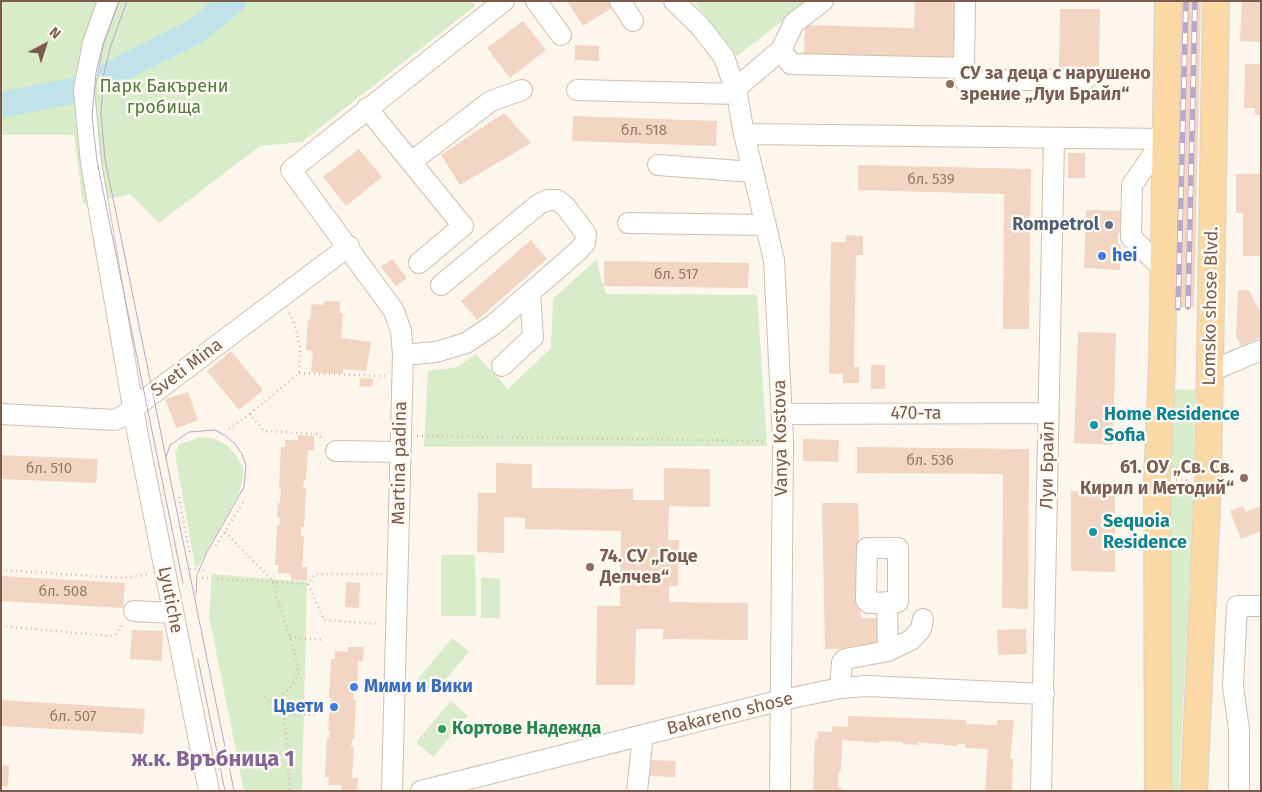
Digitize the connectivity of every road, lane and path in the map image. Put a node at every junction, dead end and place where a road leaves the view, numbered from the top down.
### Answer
1 (108, 1) edge
2 (504, 1) edge
3 (536, 1) edge
4 (620, 1) edge
5 (674, 1) edge
6 (823, 1) edge
7 (965, 1) edge
8 (1168, 1) edge
9 (1216, 1) edge
10 (633, 20) dead end
11 (561, 35) dead end
12 (781, 50) junction
13 (964, 68) junction
14 (1086, 80) dead end
15 (522, 90) dead end
16 (576, 90) dead end
17 (736, 92) junction
18 (367, 108) junction
19 (744, 134) junction
20 (1054, 138) junction
21 (1164, 139) junction
22 (411, 162) junction
23 (658, 165) dead end
24 (753, 172) junction
25 (628, 223) dead end
26 (766, 225) junction
27 (349, 246) junction
28 (419, 263) dead end
29 (441, 285) dead end
30 (530, 293) junction
31 (282, 297) junction
32 (1261, 350) edge
33 (403, 355) junction
34 (502, 366) dead end
35 (1211, 371) junction
36 (299, 374) junction
37 (402, 377) junction
38 (135, 408) junction
39 (2, 412) edge
40 (1049, 413) junction
41 (250, 414) junction
42 (782, 414) junction
43 (229, 429) dead end
44 (783, 441) junction
45 (400, 444) junction
46 (336, 451) joint
47 (178, 497) dead end
48 (243, 504) dead end
49 (225, 532) junction
50 (216, 546) dead end
51 (190, 555) dead end
52 (190, 569) dead end
53 (196, 569) dead end
54 (1, 570) edge
55 (155, 573) dead end
56 (397, 574) junction
57 (202, 578) dead end
58 (274, 582) junction
59 (308, 584) junction
60 (887, 602) dead end
61 (1261, 606) edge
62 (134, 611) joint
63 (173, 613) junction
64 (923, 619) dead end
65 (396, 625) junction
66 (1, 626) edge
67 (290, 637) junction
68 (323, 640) dead end
69 (888, 651) junction
70 (840, 688) junction
71 (1044, 694) junction
72 (265, 697) dead end
73 (782, 700) junction
74 (272, 703) junction
75 (284, 714) junction
76 (319, 715) dead end
77 (643, 735) junction
78 (209, 791) edge
79 (290, 791) edge
80 (392, 791) edge
81 (422, 791) edge
82 (637, 791) edge
83 (780, 791) edge
84 (1041, 791) edge
85 (1158, 791) edge
86 (1194, 791) edge
87 (1239, 791) edge

1 - 38 street, Lyutiche
2 - 18 street
3 - 11 street
4 - 10 street
5 - 17 street, Vanya Kostova
6 - 12 street
7 - 13 street
8 - 21 main road
9 - 35 main road, Lomsko shose Blvd.
12 - 13 street
12 - 17 street
13 - 14 street
15 - 22 street
16 - 17 street
17 - 19 street, Vanya Kostova
18 - 22 street
18 - 27 street, Martina padina
19 - 20 street
19 - 24 street, Vanya Kostova
20 - 21 street
20 - 40 street, Луи Брайл
21 - 85 main road
22 - 28 street
23 - 24 street
24 - 26 street, Vanya Kostova
25 - 26 street
26 - 42 street, Vanya Kostova
27 - 31 street, Sveti Mina
27 - 33 street, Martina padina
29 - 30 street
30 - 33 street
30 - 34 street
31 - 36 path
31 - 38 street, Sveti Mina
32 - 35 street
33 - 37 street, Martina padina
35 - 86 main road, Lomsko shose Blvd.
36 - 37 path
36 - 41 path
37 - 45 street, Martina padina
38 - 39 street, Sveti Mina
38 - 63 street, Lyutiche
40 - 42 street, 470-та
40 - 71 street, Луи Брайл
41 - 43 path
41 - 46 path
42 - 44 street, Vanya Kostova
44 - 45 path
44 - 73 street, Vanya Kostova
45 - 46 street
45 - 56 street, Martina padina
47 - 51 path
48 - 49 path
49 - 50 path
49 - 58 path
52 - 53 path
54 - 55 path
56 - 59 path
56 - 65 street, Martina padina
57 - 58 path
58 - 59 path
58 - 67 path
59 - 65 path
60 - 69 street
61 - 87 street
62 - 63 street
62 - 66 path
63 - 78 street, Lyutiche
64 - 69 street
65 - 80 street, Martina padina
67 - 68 path
67 - 74 path
69 - 70 street
70 - 71 street, Bakareno shose
70 - 73 street, Bakareno shose
71 - 84 street, Луи Брайл
72 - 74 path
73 - 77 street, Bakareno shose
73 - 83 street, Vanya Kostova
74 - 75 path
75 - 76 path
75 - 79 path
77 - 81 street, Bakareno shose
77 - 82 street

